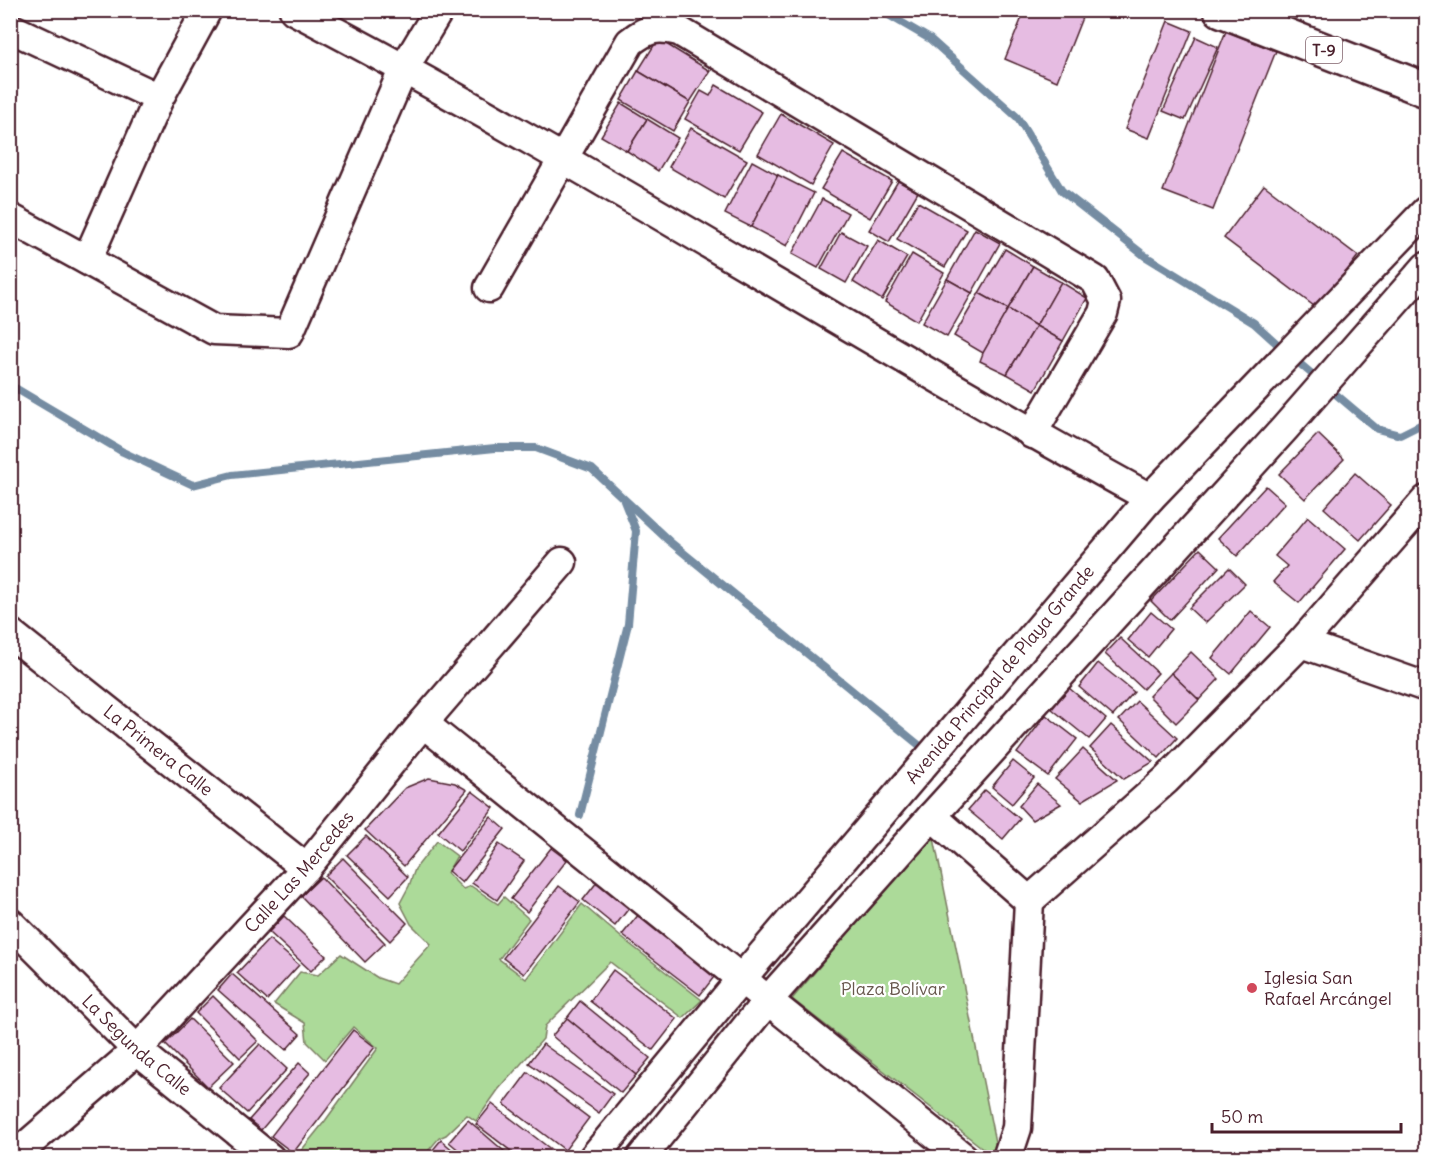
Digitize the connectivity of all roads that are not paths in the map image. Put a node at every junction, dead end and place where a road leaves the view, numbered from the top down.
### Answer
1 (207, 10) edge
2 (294, 10) edge
3 (440, 10) edge
4 (1221, 10) edge
5 (10, 28) edge
6 (404, 68) junction
7 (1426, 90) edge
8 (159, 98) junction
9 (563, 160) junction
10 (1426, 211) edge
11 (10, 218) edge
12 (87, 260) junction
13 (1426, 267) edge
14 (489, 288) dead end
15 (1032, 434) junction
16 (1150, 498) junction
17 (1426, 500) edge
18 (562, 562) dead end
19 (10, 633) edge
20 (1301, 643) junction
21 (1426, 687) edge
22 (423, 723) junction
23 (932, 816) junction
24 (306, 868) junction
25 (1029, 901) junction
26 (10, 923) edge
27 (742, 978) junction
28 (768, 1000) junction
29 (137, 1050) junction
30 (12, 1158) edge
31 (270, 1158) edge
32 (593, 1158) edge
33 (641, 1158) edge
34 (964, 1158) edge
35 (1007, 1158) edge

1 - 8 street
2 - 6 street
3 - 6 street
4 - 7 highway, T-9
5 - 8 street
6 - 9 street
6 - 12 street
8 - 12 street
9 - 14 street
9 - 15 street
9 - 15 street
10 - 16 street, Avenida Principal de Playa Grande
11 - 12 street
13 - 23 street
15 - 16 street
16 - 27 street, Avenida Principal de Playa Grande
17 - 20 street
18 - 22 street, Calle Las Mercedes
19 - 24 street, La Primera Calle
20 - 21 street
20 - 25 street
22 - 24 street, Calle Las Mercedes
22 - 27 street
23 - 25 street
23 - 28 street
24 - 29 street, Calle Las Mercedes
25 - 35 street
26 - 29 street, La Segunda Calle
27 - 28 street
27 - 32 street, Avenida Principal de Playa Grande
28 - 33 street
28 - 34 street
29 - 30 street, Calle Las Mercedes
29 - 31 street, La Segunda Calle

